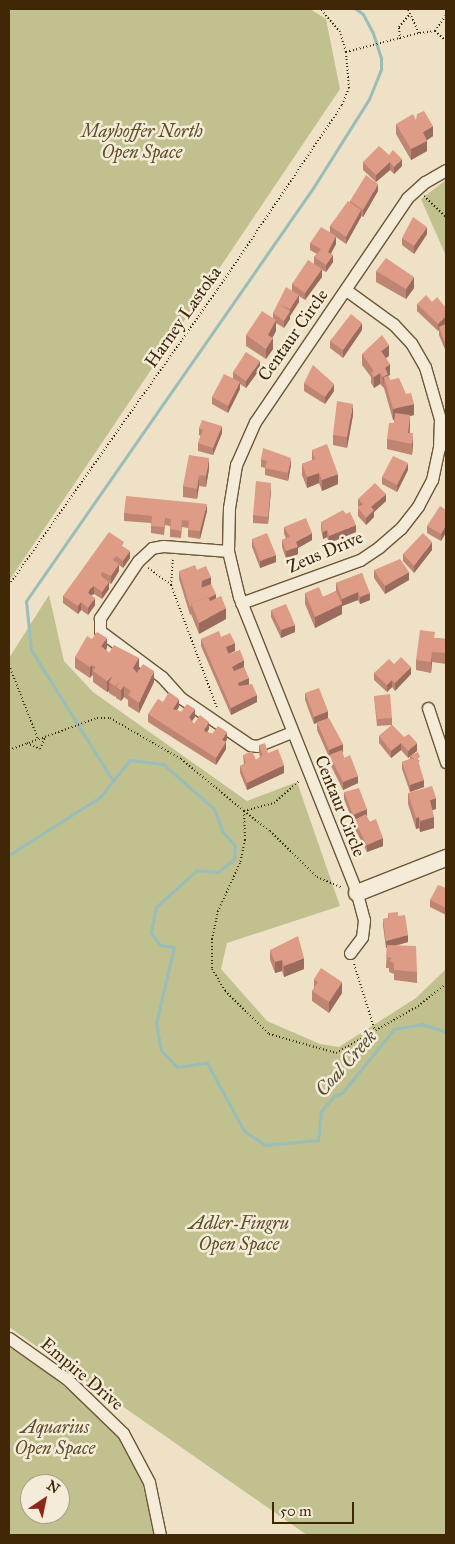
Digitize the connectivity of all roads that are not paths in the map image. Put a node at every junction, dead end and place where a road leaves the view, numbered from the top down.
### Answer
1 (446, 170) edge
2 (346, 290) junction
3 (228, 551) junction
4 (241, 603) junction
5 (428, 708) dead end
6 (292, 732) junction
7 (446, 762) edge
8 (446, 858) edge
9 (357, 893) junction
10 (350, 953) road end
11 (9, 1338) edge
12 (160, 1531) edge

1 - 2 street, Centaur Circle
2 - 3 street, Centaur Circle
2 - 4 street, Zeus Drive
3 - 4 street, Centaur Circle
3 - 6 street
4 - 6 street, Centaur Circle
5 - 7 street
6 - 9 street, Centaur Circle
8 - 9 street
9 - 10 street, Centaur Circle
11 - 12 street, Empire Drive

